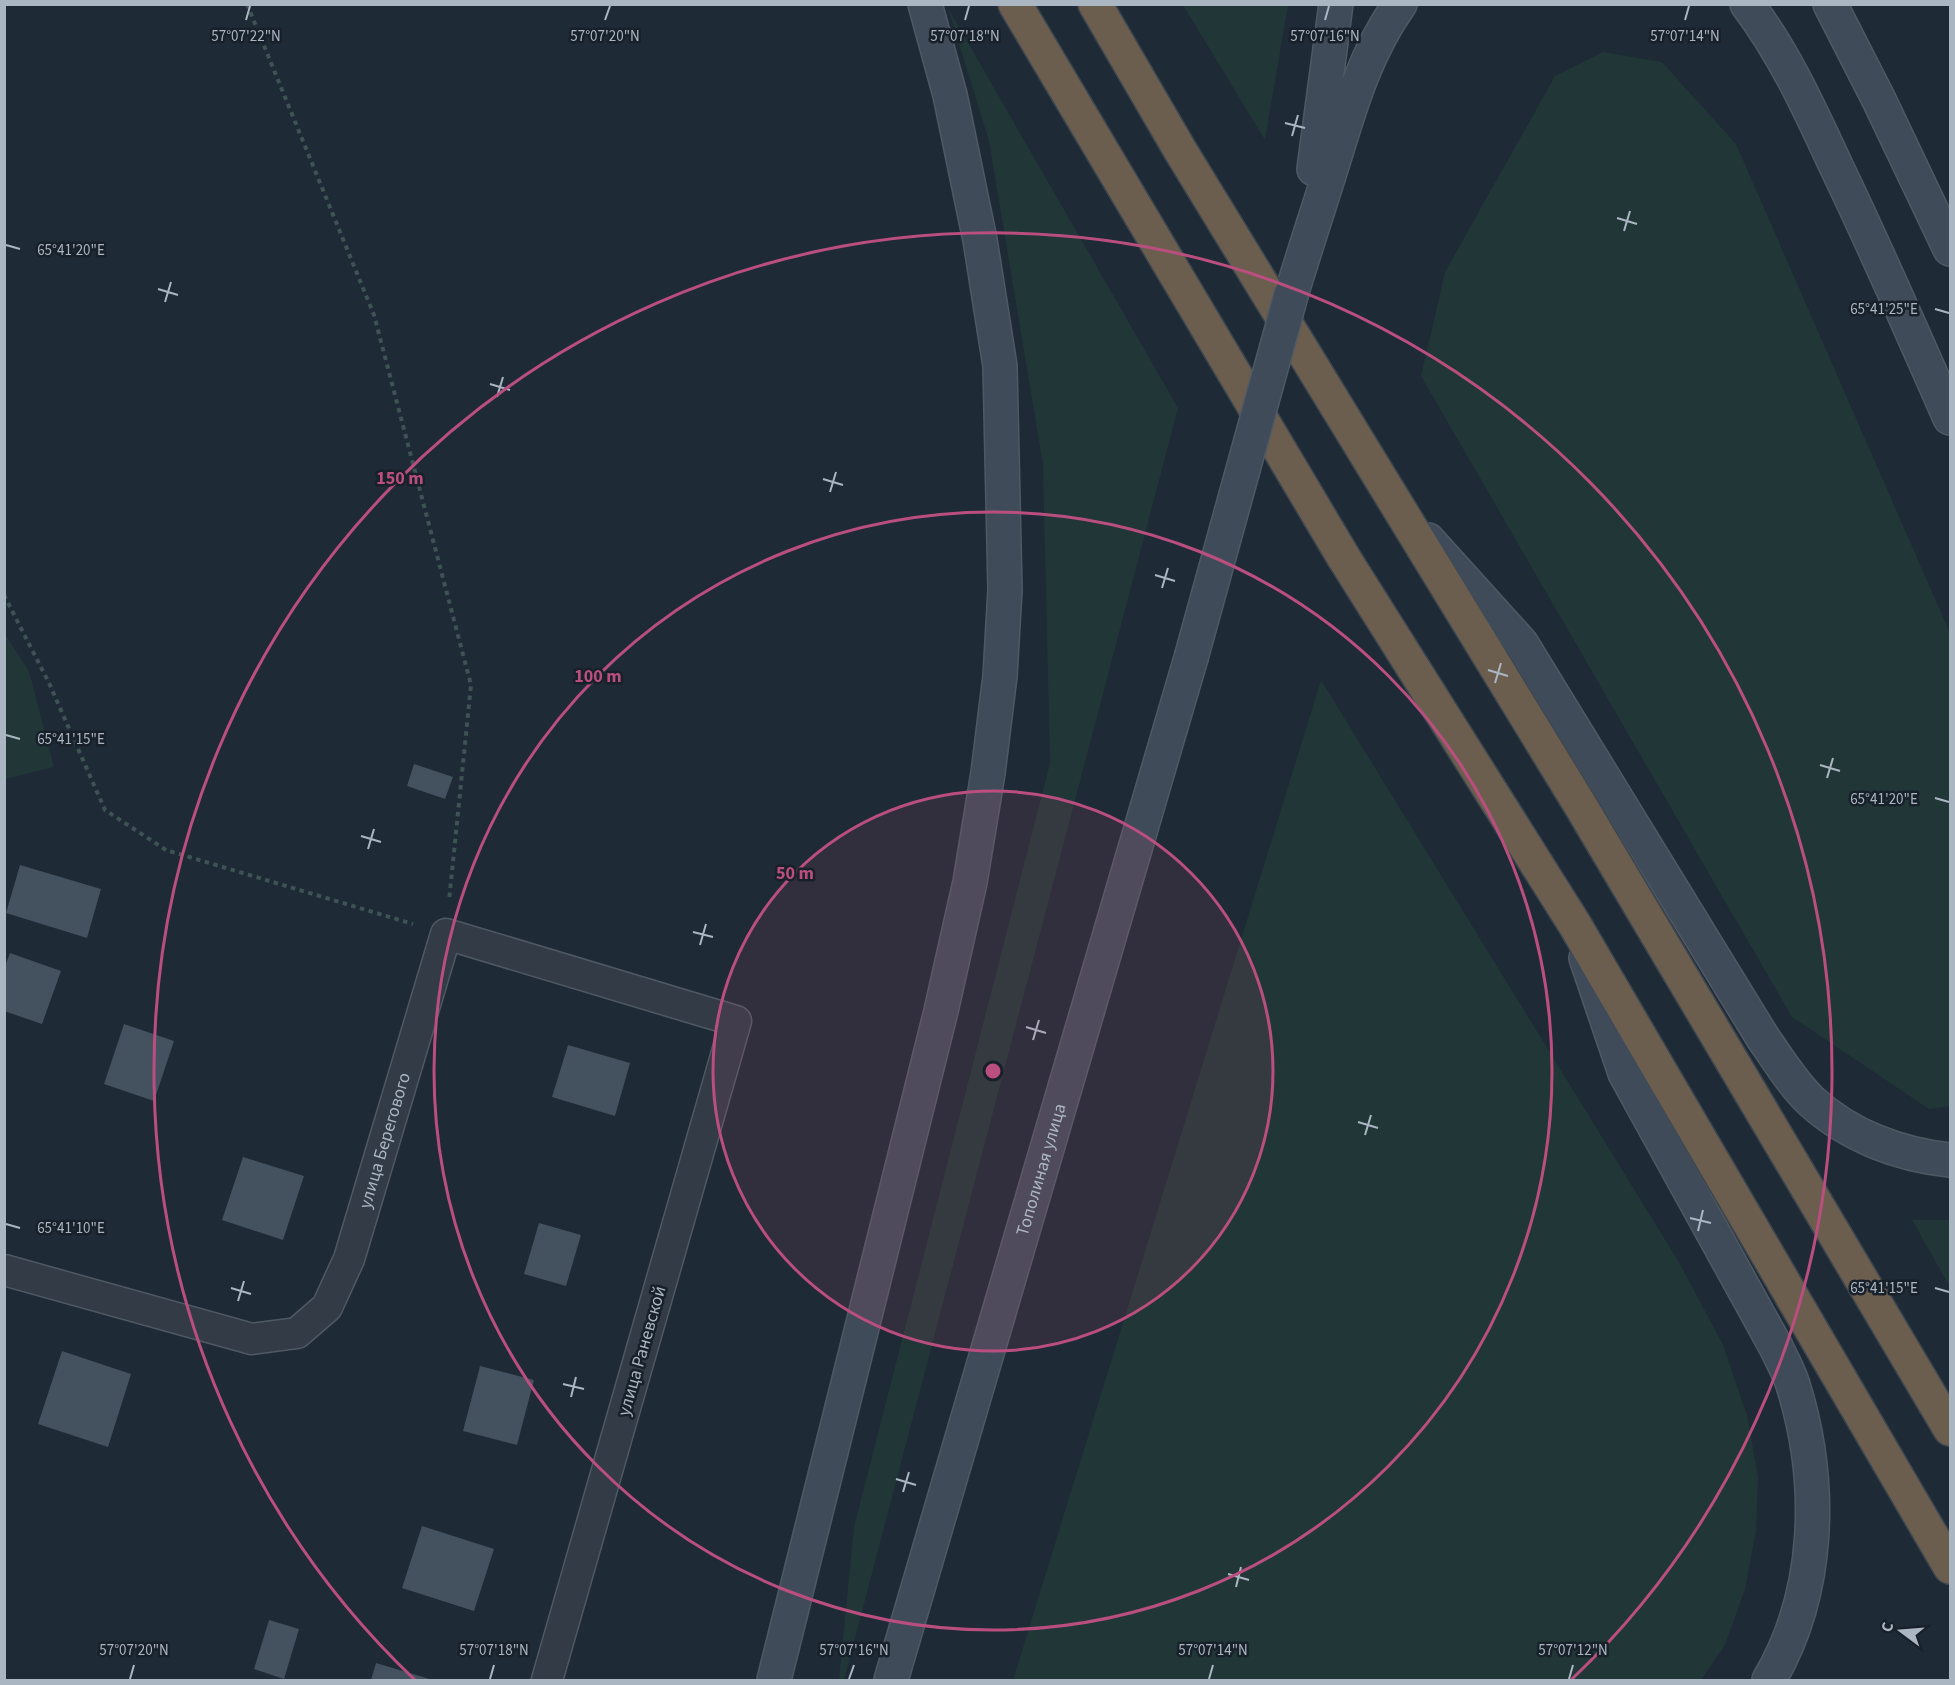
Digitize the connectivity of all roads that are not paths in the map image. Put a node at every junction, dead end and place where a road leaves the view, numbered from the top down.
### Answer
1 (925, 4) edge
2 (1015, 4) edge
3 (1336, 4) edge
4 (1400, 4) edge
5 (1747, 4) edge
6 (1830, 4) edge
7 (1102, 12) edge
8 (1328, 138) junction
9 (1950, 249) edge
10 (1950, 418) edge
11 (1400, 510) junction
12 (1575, 926) junction
13 (736, 1021) joint
14 (1950, 1160) edge
15 (4, 1270) edge
16 (1950, 1429) edge
17 (1950, 1567) edge
18 (547, 1680) edge
19 (774, 1680) edge
20 (891, 1680) edge
21 (1769, 1680) edge

1 - 19 main road
2 - 12 highway
3 - 8 main road
4 - 8 main road
5 - 10 main road
6 - 9 main road
7 - 11 highway
8 - 20 main road, Тополиная улица, bridge
11 - 14 main road
11 - 16 highway
12 - 17 highway
12 - 21 main road
13 - 15 street, улица Берегового
13 - 18 street, улица Раневской

